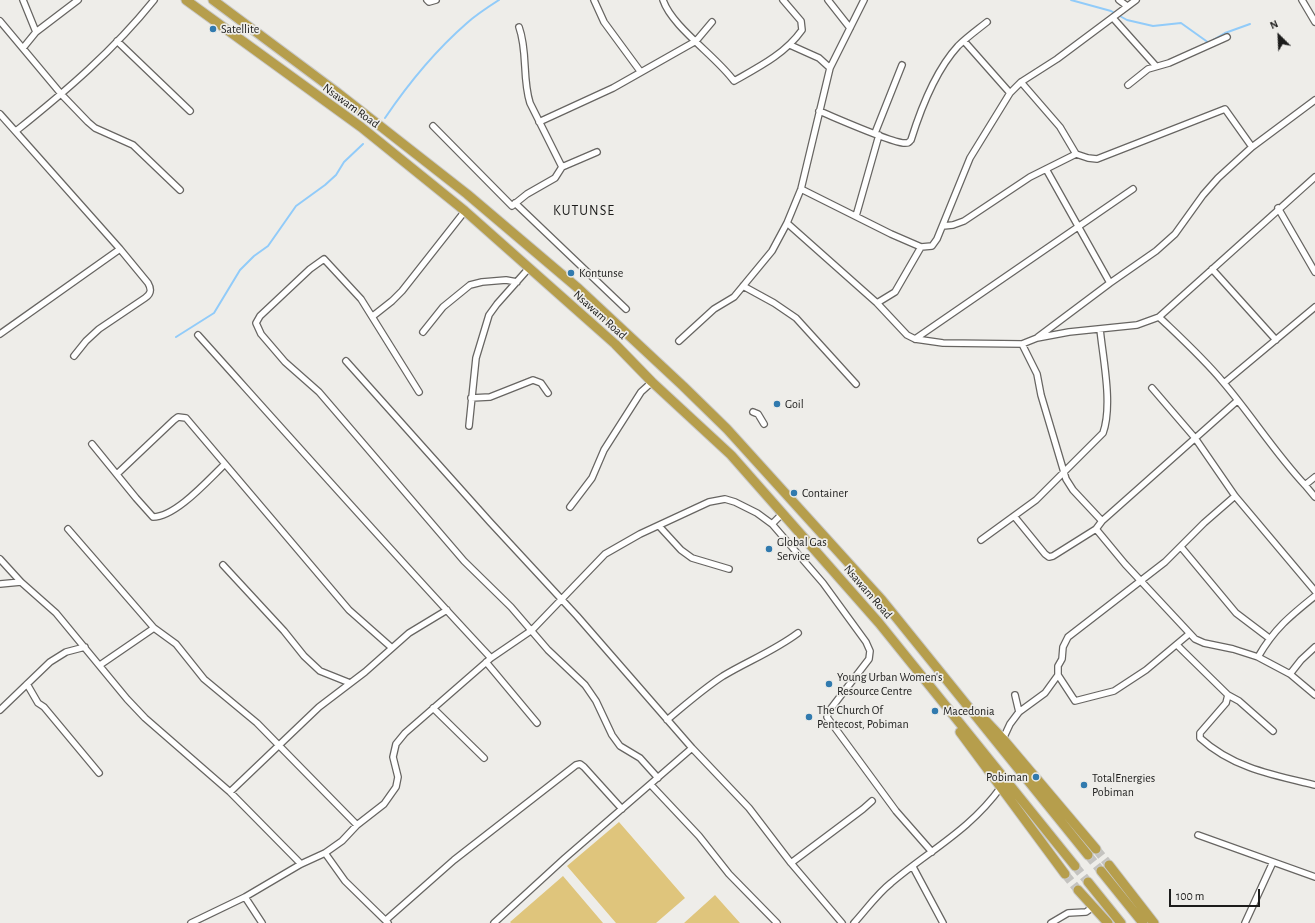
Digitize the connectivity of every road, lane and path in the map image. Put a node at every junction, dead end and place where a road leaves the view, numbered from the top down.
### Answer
1 (23, 0) edge
2 (78, 0) edge
3 (154, 0) edge
4 (186, 0) edge
5 (213, 0) edge
6 (427, 0) edge
7 (436, 0) edge
8 (594, 0) edge
9 (663, 0) edge
10 (783, 0) edge
11 (828, 0) edge
12 (864, 0) edge
13 (1119, 0) edge
14 (1136, 0) edge
15 (1302, 0) edge
16 (1127, 6) junction
17 (1114, 17) junction
18 (0, 21) edge
19 (712, 22) dead end
20 (987, 22) dead end
21 (1315, 22) edge
22 (519, 27) dead end
23 (850, 28) junction
24 (36, 32) junction
25 (1227, 37) dead end
26 (117, 41) junction
27 (696, 41) junction
28 (964, 41) junction
29 (790, 45) junction
30 (23, 48) junction
31 (902, 65) dead end
32 (1156, 66) junction
33 (830, 68) junction
34 (640, 72) junction
35 (1021, 82) junction
36 (1128, 85) dead end
37 (1010, 93) junction
38 (62, 95) junction
39 (1315, 100) edge
40 (190, 111) dead end
41 (819, 111) junction
42 (0, 114) edge
43 (539, 122) junction
44 (433, 126) dead end
45 (16, 131) junction
46 (877, 134) junction
47 (1252, 147) junction
48 (597, 152) dead end
49 (1076, 154) junction
50 (562, 167) junction
51 (1046, 169) junction
52 (1315, 176) edge
53 (801, 189) junction
54 (1133, 189) dead end
55 (180, 190) dead end
56 (467, 194) junction
57 (515, 204) junction
58 (457, 205) junction
59 (1278, 208) junction
60 (465, 211) junction
61 (856, 216) junction
62 (787, 223) junction
63 (943, 226) junction
64 (1077, 226) junction
65 (921, 247) junction
66 (120, 249) junction
67 (529, 268) junction
68 (1212, 269) junction
69 (1315, 272) edge
70 (517, 282) junction
71 (1110, 283) junction
72 (743, 286) junction
73 (877, 303) junction
74 (1315, 307) edge
75 (626, 309) dead end
76 (373, 316) junction
77 (1159, 317) junction
78 (1100, 329) junction
79 (423, 332) dead end
80 (0, 334) edge
81 (198, 335) dead end
82 (1036, 338) junction
83 (915, 339) junction
84 (1276, 340) junction
85 (679, 341) dead end
86 (1022, 344) junction
87 (74, 356) dead end
88 (346, 361) dead end
89 (652, 382) junction
90 (1224, 383) junction
91 (856, 384) dead end
92 (1152, 388) dead end
93 (419, 392) dead end
94 (548, 393) dead end
95 (471, 398) junction
96 (1237, 401) junction
97 (753, 412) dead end
98 (764, 424) dead end
99 (469, 426) dead end
100 (1195, 438) junction
101 (92, 444) dead end
102 (225, 464) junction
103 (117, 474) junction
104 (1064, 474) junction
105 (1315, 477) edge
106 (1305, 485) junction
107 (1235, 496) junction
108 (1315, 497) edge
109 (570, 507) dead end
110 (783, 513) junction
111 (1014, 516) junction
112 (1102, 521) junction
113 (772, 524) junction
114 (659, 526) junction
115 (68, 529) dead end
116 (1096, 529) junction
117 (981, 540) dead end
118 (1181, 547) junction
119 (0, 559) edge
120 (223, 565) dead end
121 (729, 569) dead end
122 (1142, 581) junction
123 (21, 582) junction
124 (0, 584) edge
125 (1315, 591) edge
126 (1315, 596) edge
127 (562, 600) junction
128 (447, 610) junction
129 (154, 628) junction
130 (532, 630) junction
131 (798, 634) dead end
132 (1189, 634) junction
133 (1269, 638) junction
134 (1178, 645) junction
135 (85, 647) junction
136 (1315, 647) edge
137 (392, 648) junction
138 (1258, 657) junction
139 (491, 658) junction
140 (486, 662) junction
141 (100, 665) junction
142 (1290, 674) junction
143 (1058, 675) junction
144 (946, 680) junction
145 (350, 683) junction
146 (28, 684) junction
147 (1315, 694) edge
148 (1015, 695) dead end
149 (1228, 695) junction
150 (945, 704) junction
151 (433, 708) junction
152 (0, 710) edge
153 (1019, 712) junction
154 (667, 720) junction
155 (537, 723) dead end
156 (1273, 731) dead end
157 (1003, 739) junction
158 (279, 746) junction
159 (692, 748) junction
160 (484, 758) dead end
161 (99, 773) dead end
162 (658, 778) junction
163 (651, 784) junction
164 (1315, 785) edge
165 (1001, 786) junction
166 (230, 792) junction
167 (872, 800) dead end
168 (622, 809) junction
169 (357, 825) junction
170 (1198, 835) dead end
171 (1096, 849) tunnel mouth
172 (932, 852) junction
173 (325, 853) junction
174 (1088, 855) tunnel mouth
175 (1273, 862) junction
176 (791, 863) junction
177 (301, 864) junction
178 (1109, 865) tunnel mouth
179 (1075, 866) tunnel mouth
180 (913, 867) junction
181 (1101, 871) tunnel mouth
182 (1065, 874) tunnel mouth
183 (1315, 877) edge
184 (1088, 882) tunnel mouth
185 (1078, 890) tunnel mouth
186 (245, 897) junction
187 (1093, 907) junction
188 (387, 921) edge
189 (192, 923) edge
190 (262, 923) edge
191 (494, 923) edge
192 (777, 923) edge
193 (842, 923) edge
194 (854, 923) edge
195 (943, 923) edge
196 (1051, 923) edge
197 (1108, 923) edge
198 (1121, 923) edge
199 (1143, 923) edge
200 (1154, 923) edge
201 (1245, 923) edge

1 - 24 street
2 - 24 street
3 - 26 street
4 - 58 highway, Nsawam Road
5 - 56 highway, Nsawam Road
6 - 7 street
8 - 34 street
9 - 27 street
10 - 29 street
11 - 23 street
12 - 23 street
13 - 16 street
14 - 16 street
15 - 21 street
16 - 17 street
17 - 32 street
17 - 35 street
18 - 30 street
19 - 27 street
20 - 28 street
22 - 43 street
23 - 33 street
24 - 30 street
25 - 32 street
26 - 38 street
26 - 40 street
27 - 29 street
27 - 34 street
28 - 37 street
28 - 46 street
29 - 33 street
30 - 38 street
31 - 46 street
32 - 36 street
33 - 41 street
34 - 43 street
35 - 37 street
35 - 49 street
37 - 63 street
38 - 45 street
38 - 55 street
39 - 47 street
41 - 46 street
41 - 53 street
42 - 45 street
43 - 50 street
44 - 57 street
45 - 66 street
46 - 61 street
47 - 49 street
47 - 71 street
48 - 50 street
49 - 51 street
50 - 57 street
51 - 63 street
51 - 64 street
52 - 59 street
53 - 61 street
53 - 62 street
54 - 64 street
56 - 58 highway
56 - 144 highway, Nsawam Road
57 - 75 street
58 - 60 highway, Nsawam Road
59 - 68 street
59 - 69 street
60 - 67 highway, Nsawam Road
60 - 76 street
61 - 65 street
62 - 72 street
62 - 73 street
63 - 65 street
64 - 71 street
64 - 83 street
65 - 73 street
66 - 80 street
66 - 87 street
67 - 70 street
67 - 89 highway, Nsawam Road
68 - 77 street
68 - 84 street
70 - 79 street
70 - 95 street
71 - 82 street
72 - 85 street
72 - 91 street
73 - 83 street
74 - 84 street
76 - 93 street
76 - 130 street
77 - 78 street
77 - 90 street
78 - 82 street
78 - 104 street
81 - 128 street
82 - 86 street
83 - 86 street
84 - 90 street
86 - 104 street
88 - 127 street
89 - 109 street
89 - 110 highway, Nsawam Road
90 - 96 street
92 - 100 street
94 - 95 street
95 - 99 street
96 - 100 street
96 - 106 street
97 - 98 street
100 - 107 street
100 - 112 street
101 - 103 street
102 - 103 street
102 - 103 street
102 - 137 street
104 - 111 street
104 - 112 street
105 - 106 street
106 - 108 street
107 - 118 street
107 - 125 street
110 - 113 street
110 - 150 highway, Nsawam Road
111 - 116 street
111 - 117 street
112 - 116 street
113 - 114 street
113 - 172 street
114 - 121 street
114 - 127 street
115 - 129 street
116 - 122 street
118 - 122 street
118 - 133 street
119 - 123 street
120 - 145 street
122 - 132 street
122 - 143 street
123 - 124 street
123 - 135 street
126 - 133 street
127 - 130 street
127 - 154 street
128 - 137 street
128 - 139 street
129 - 141 street
129 - 158 street
130 - 139 street
130 - 162 street
131 - 154 street
132 - 134 street
132 - 138 street
133 - 138 street
134 - 143 street
134 - 149 street
135 - 141 street
135 - 146 street
136 - 142 street
137 - 145 street
138 - 142 street
139 - 140 street
140 - 151 street
140 - 155 street
141 - 166 street
142 - 147 street
143 - 153 street
144 - 157 highway, Nsawam Road
144 - 174 highway, Nsawam Road
145 - 158 street
146 - 152 street
146 - 161 street
148 - 153 street
149 - 156 street
149 - 164 street
150 - 165 highway, Nsawam Road
150 - 179 highway, Nsawam Road
151 - 160 street
151 - 169 street
153 - 157 street
154 - 159 street
157 - 171 highway, Nsawam Road
158 - 166 street
158 - 169 street
159 - 162 street
159 - 176 street
162 - 163 street
163 - 168 street
163 - 192 street
165 - 172 street
165 - 182 highway, Nsawam Road
166 - 177 street
167 - 176 street
168 - 188 street
168 - 191 street
169 - 173 street
170 - 175 street
172 - 180 street
173 - 177 street
173 - 188 street
175 - 183 street
175 - 201 street
176 - 193 street
177 - 186 street
178 - 200 highway
180 - 194 street
180 - 195 street
181 - 199 highway
184 - 198 highway
185 - 187 highway
186 - 189 street
186 - 190 street
187 - 196 street
187 - 197 highway

